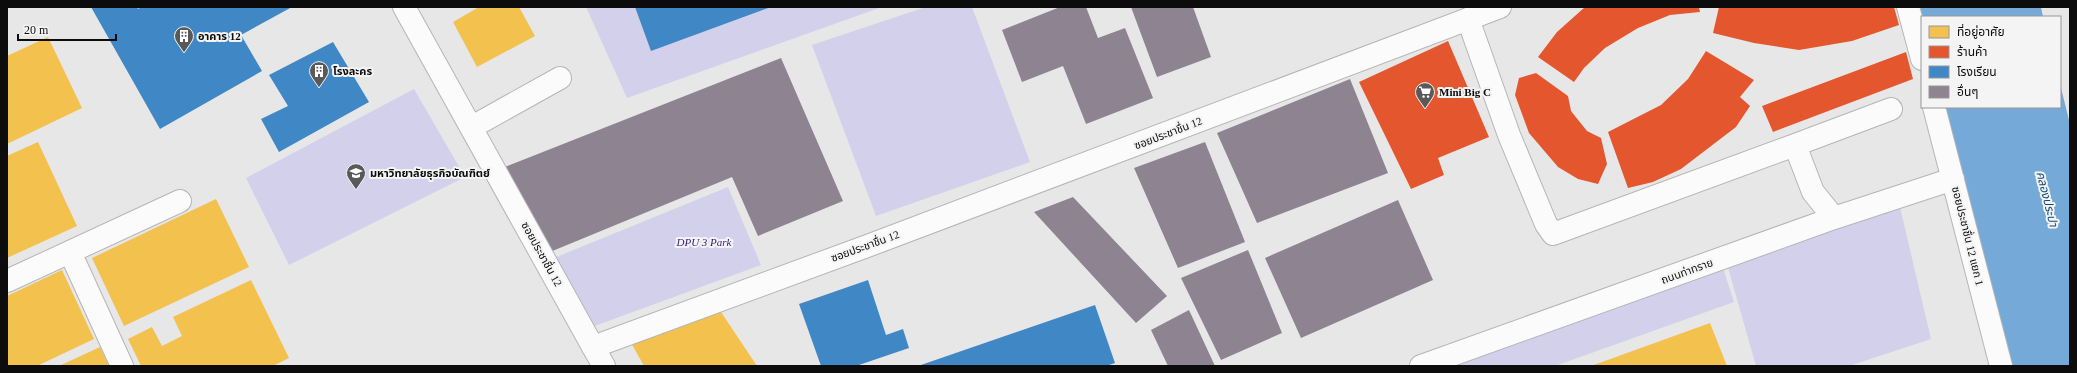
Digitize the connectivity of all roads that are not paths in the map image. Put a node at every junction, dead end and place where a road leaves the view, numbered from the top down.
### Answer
1 (404, 7) edge
2 (1500, 7) edge
3 (1908, 7) edge
4 (1468, 20) junction
5 (1921, 55) edge
6 (560, 78) dead end
7 (1934, 108) edge
8 (1891, 109) dead end
9 (472, 127) junction
10 (1796, 145) junction
11 (1953, 180) junction
12 (180, 201) dead end
13 (1834, 218) junction
14 (70, 252) junction
15 (7, 281) edge
16 (593, 346) junction
17 (122, 366) edge
18 (604, 366) edge
19 (1421, 366) edge
20 (2001, 366) edge

1 - 9 street, ซอยประชาชื่น 12
2 - 4 street, ซอยประชาชื่น 12
3 - 5 street
4 - 10 street
4 - 16 street, ซอยประชาชื่น 12
6 - 9 street
7 - 11 street, ซอยประชาชื่น 12 แยก 1
8 - 10 street
9 - 16 street, ซอยประชาชื่น 12
10 - 13 street
11 - 13 street, ถนนท่าทราย
11 - 20 street, ซอยประชาชื่น 12 แยก 1
12 - 14 street
13 - 19 street, ถนนท่าทราย
14 - 15 street
14 - 17 street
16 - 18 street

